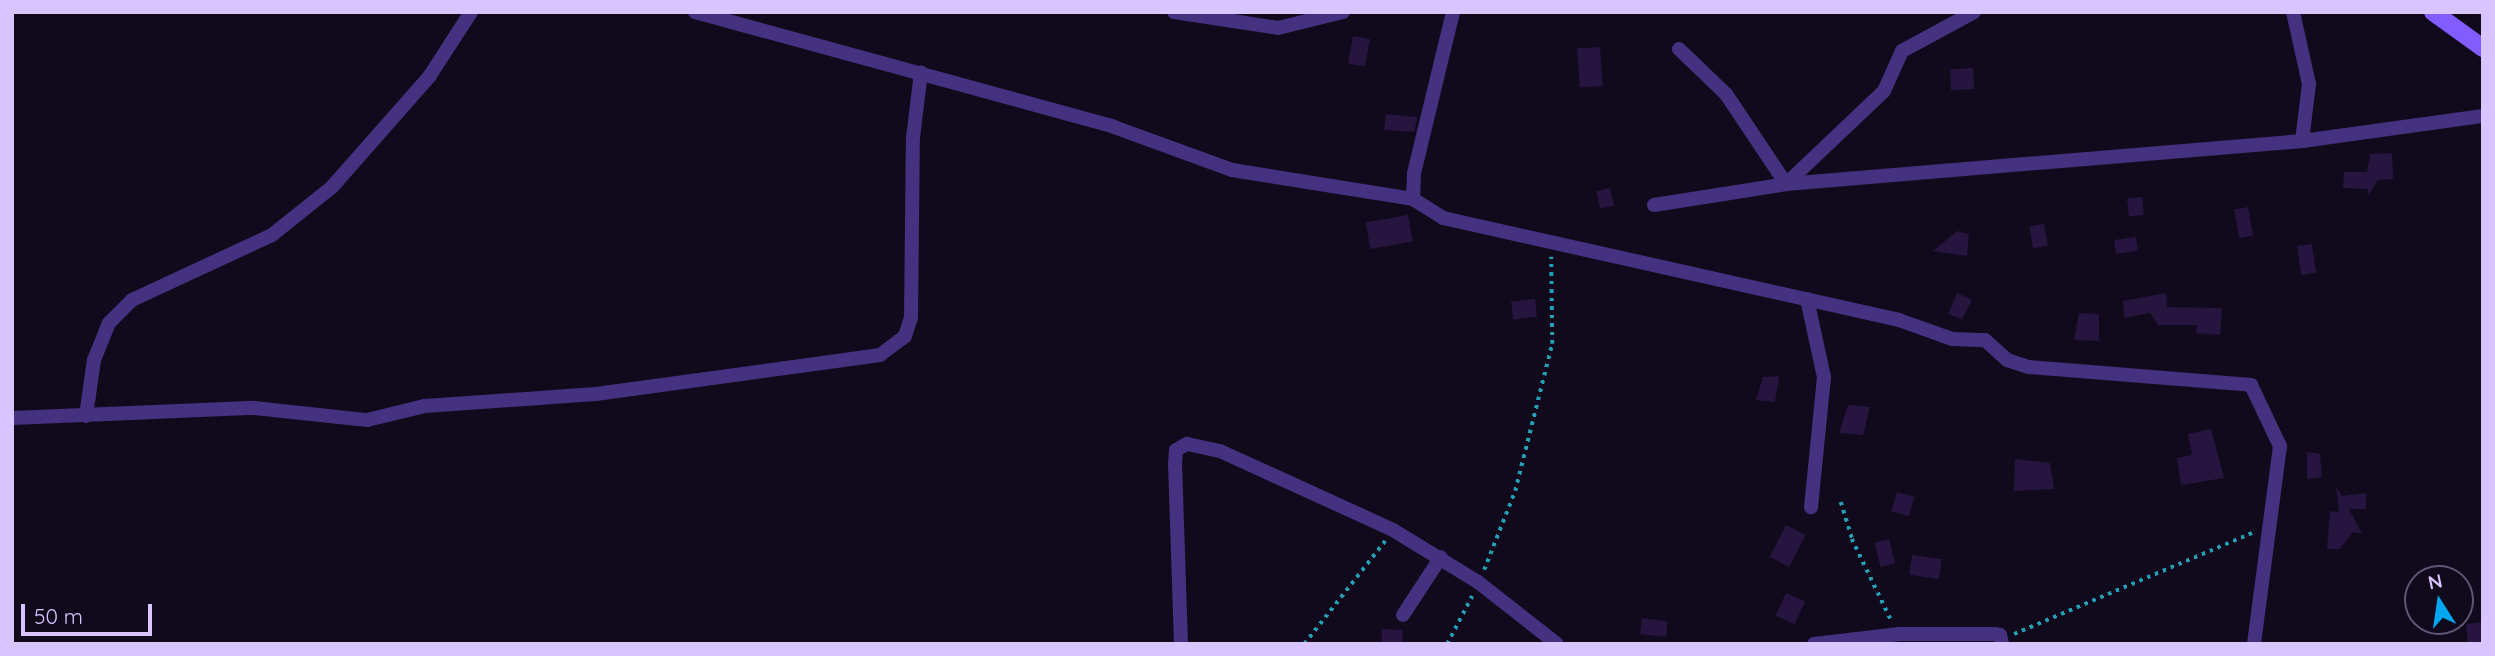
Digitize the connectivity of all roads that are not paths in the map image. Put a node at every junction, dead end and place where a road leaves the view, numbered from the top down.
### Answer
1 (471, 12) edge
2 (695, 12) edge
3 (1174, 12) edge
4 (1343, 12) edge
5 (1453, 12) edge
6 (1974, 12) edge
7 (2293, 12) edge
8 (2433, 12) edge
9 (2483, 48) edge
10 (1679, 49) dead end
11 (921, 72) junction
12 (2483, 116) edge
13 (2302, 141) junction
14 (1786, 184) junction
15 (1413, 199) junction
16 (1654, 205) dead end
17 (1807, 299) junction
18 (86, 416) junction
19 (12, 418) edge
20 (1811, 506) dead end
21 (1441, 558) junction
22 (1403, 615) dead end
23 (2002, 642) edge
24 (1181, 644) edge
25 (1557, 644) edge
26 (1814, 644) edge
27 (2254, 644) edge

1 - 18 street
2 - 11 street
3 - 4 street
5 - 15 street
6 - 14 street
7 - 13 street
8 - 9 main road
10 - 14 street
11 - 15 street
11 - 18 street
12 - 13 street
13 - 14 street
14 - 16 street
15 - 17 street
17 - 20 street
17 - 27 street
18 - 19 street
21 - 22 street
21 - 24 street
21 - 25 street
23 - 26 street

